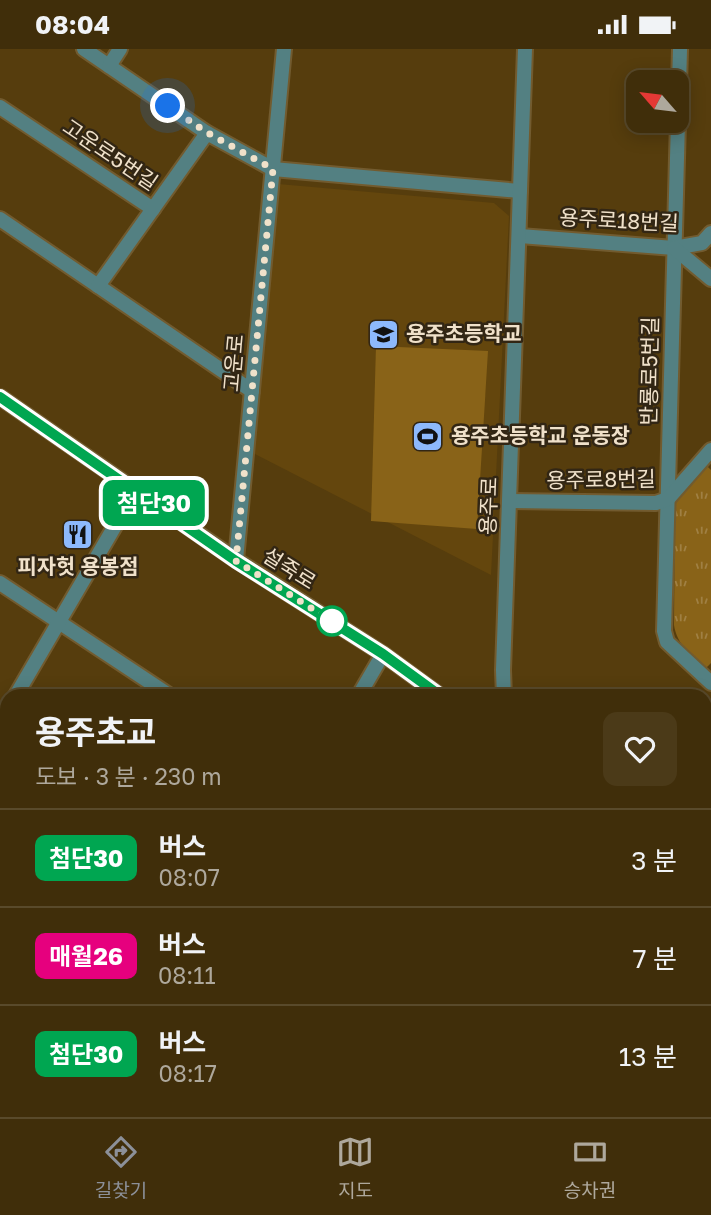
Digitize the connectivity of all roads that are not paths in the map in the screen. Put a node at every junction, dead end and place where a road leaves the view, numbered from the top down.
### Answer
1 (84, 49) edge
2 (120, 49) edge
3 (284, 49) edge
4 (526, 49) edge
5 (680, 49) edge
6 (109, 66) junction
7 (0, 107) edge
8 (206, 132) junction
9 (273, 169) junction
10 (520, 191) junction
11 (153, 209) junction
12 (0, 219) edge
13 (711, 233) edge
14 (520, 236) junction
15 (674, 248) junction
16 (711, 279) edge
17 (98, 286) junction
18 (252, 391) junction
19 (0, 397) edge
20 (711, 450) edge
21 (136, 490) junction
22 (668, 499) junction
23 (510, 501) junction
24 (236, 561) junction
25 (0, 583) edge
26 (58, 623) junction
27 (383, 654) junction
28 (709, 678) edge
29 (20, 689) edge
30 (160, 689) edge
31 (363, 689) edge
32 (431, 689) edge
33 (504, 689) edge

1 - 6 street
2 - 6 street
3 - 9 street, 고운로
4 - 10 street, 용주로
5 - 15 street, 반룡로5번길
6 - 8 street
7 - 11 street, 고운로5번길
8 - 9 street
8 - 11 street
9 - 10 street
9 - 18 street, 고운로
10 - 14 street, 용주로
11 - 17 street, 고운로5번길
12 - 17 street
13 - 15 street, 용주로18번길
14 - 15 street, 용주로18번길
14 - 23 street, 용주로
15 - 16 street
15 - 22 street, 반룡로5번길
17 - 18 street
18 - 24 street, 고운로
19 - 21 main road, 설죽로
20 - 22 street, 용주로8번길
21 - 24 main road, 설죽로
21 - 26 street
22 - 23 street, 용주로8번길
22 - 28 street, 반룡로5번길
23 - 33 street, 용주로
24 - 27 main road, 설죽로
25 - 26 street
26 - 29 street
26 - 30 street
27 - 31 street
27 - 32 main road, 설죽로

